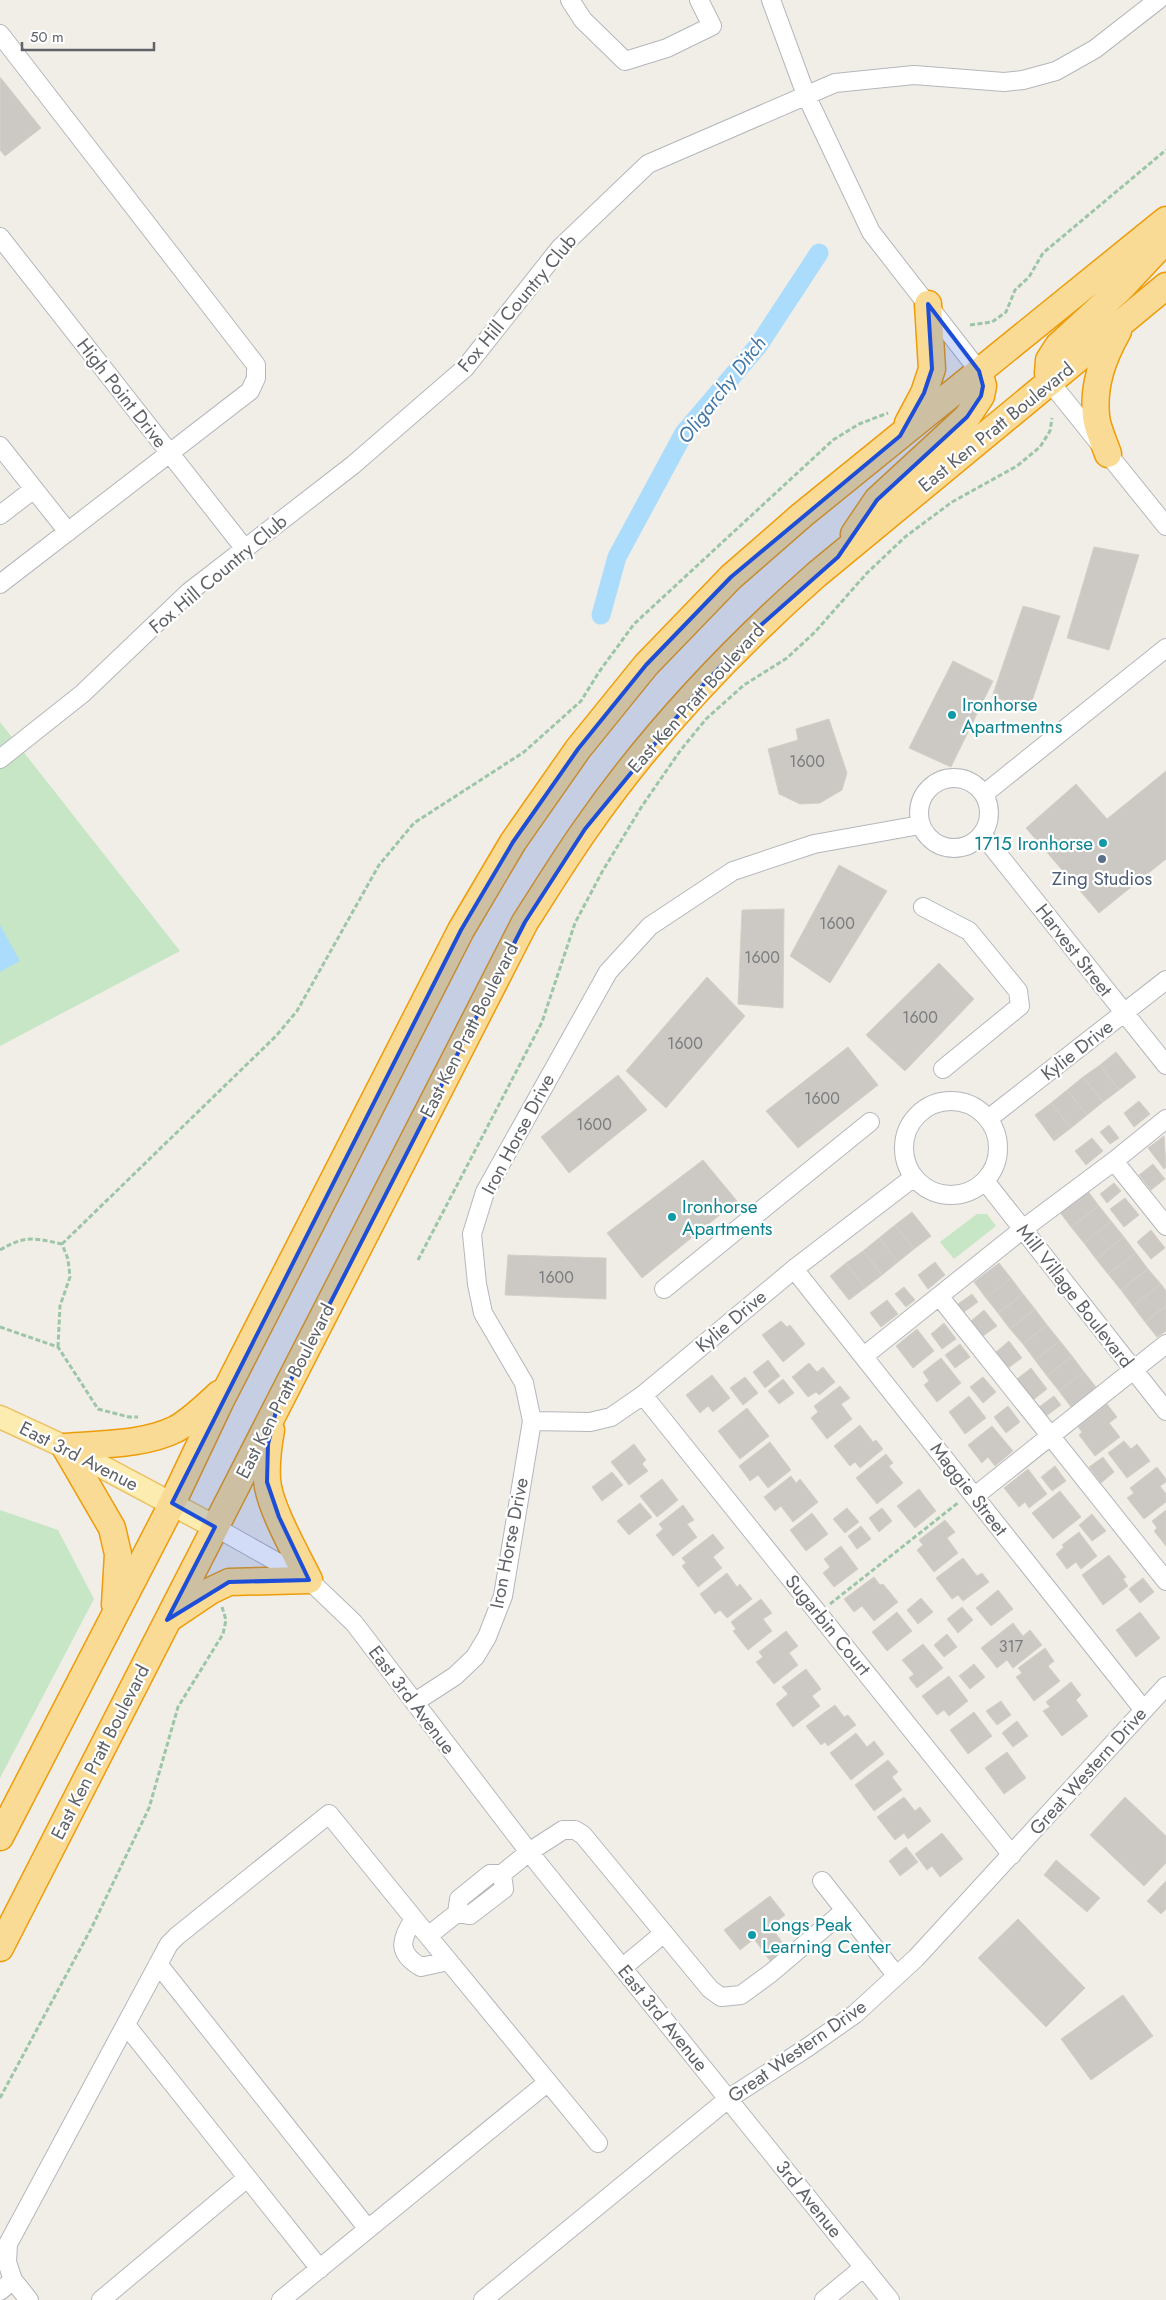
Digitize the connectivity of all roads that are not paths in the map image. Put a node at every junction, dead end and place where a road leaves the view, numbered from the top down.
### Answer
1 (570, 0) edge
2 (698, 0) edge
3 (771, 0) edge
4 (1158, 0) edge
5 (0, 34) edge
6 (806, 95) junction
7 (1166, 220) edge
8 (0, 237) edge
9 (1166, 240) edge
10 (1166, 286) edge
11 (928, 304) junction
12 (1124, 321) junction
13 (979, 372) junction
14 (1050, 382) junction
15 (900, 436) junction
16 (0, 446) edge
17 (169, 453) junction
18 (1108, 454) junction
19 (34, 489) junction
20 (0, 515) edge
21 (1166, 526) edge
22 (68, 532) junction
23 (244, 549) junction
24 (838, 557) junction
25 (0, 584) edge
26 (1166, 648) edge
27 (0, 759) edge
28 (984, 794) junction
29 (920, 825) junction
30 (982, 834) junction
31 (923, 908) dead end
32 (1166, 980) edge
33 (1124, 1013) junction
34 (1166, 1064) edge
35 (943, 1069) dead end
36 (988, 1119) junction
37 (1166, 1119) edge
38 (870, 1122) dead end
39 (1114, 1161) junction
40 (914, 1177) junction
41 (984, 1181) junction
42 (1166, 1226) edge
43 (1023, 1229) junction
44 (794, 1269) junction
45 (664, 1289) dead end
46 (939, 1296) junction
47 (1166, 1344) edge
48 (864, 1356) junction
49 (1133, 1369) junction
50 (229, 1384) junction
51 (643, 1395) junction
52 (277, 1407) junction
53 (1166, 1411) edge
54 (0, 1417) edge
55 (532, 1421) junction
56 (1050, 1436) junction
57 (66, 1448) junction
58 (973, 1494) junction
59 (172, 1503) junction
60 (215, 1527) junction
61 (309, 1580) junction
62 (1166, 1581) edge
63 (114, 1616) junction
64 (167, 1620) junction
65 (1166, 1686) edge
66 (415, 1702) junction
67 (1143, 1709) junction
68 (0, 1836) edge
69 (529, 1852) junction
70 (1012, 1855) junction
71 (822, 1881) dead end
72 (844, 1911) junction
73 (414, 1920) junction
74 (664, 1933) junction
75 (428, 1936) junction
76 (0, 1948) edge
77 (448, 1961) junction
78 (158, 1964) junction
79 (622, 1968) junction
80 (896, 1975) junction
81 (126, 2025) junction
82 (548, 2082) junction
83 (728, 2099) junction
84 (598, 2143) dead end
85 (247, 2178) junction
86 (368, 2229) junction
87 (864, 2267) junction
88 (320, 2268) junction
89 (7, 2286) edge
90 (29, 2300) edge
91 (101, 2300) edge
92 (281, 2300) edge
93 (483, 2300) edge
94 (824, 2300) edge
95 (890, 2300) edge

1 - 2 street
3 - 6 street
4 - 6 street, Fox Hill Country Club
5 - 17 street
6 - 11 street
6 - 23 street, Fox Hill Country Club
7 - 13 highway
8 - 17 street, High Point Drive
9 - 14 highway
10 - 12 highway, East Ken Pratt Boulevard
11 - 13 street
11 - 15 highway
12 - 14 highway, East Ken Pratt Boulevard
12 - 18 highway
13 - 15 highway
13 - 24 highway
14 - 18 street
14 - 24 highway, East Ken Pratt Boulevard
15 - 50 highway
16 - 19 street
17 - 22 street
17 - 23 street, High Point Drive
18 - 21 street
19 - 20 street
19 - 22 street
22 - 25 street
23 - 27 street, Fox Hill Country Club
24 - 52 highway, East Ken Pratt Boulevard
26 - 28 street
28 - 29 street
28 - 30 street
29 - 30 street
29 - 55 street, Iron Horse Drive
30 - 33 street, Harvest Street
31 - 35 street
32 - 33 street, Kylie Drive
33 - 34 street, Harvest Street
33 - 36 street, Kylie Drive
36 - 40 street
36 - 41 street
37 - 39 street
38 - 45 street
39 - 42 street
39 - 43 street
40 - 41 street
40 - 44 street, Kylie Drive
41 - 43 street, Mill Village Boulevard
43 - 46 street
43 - 49 street, Mill Village Boulevard
44 - 48 street, Maggie Street
44 - 51 street, Kylie Drive
46 - 48 street
46 - 56 street
47 - 49 street
48 - 58 street, Maggie Street
49 - 53 street, Mill Village Boulevard
49 - 56 street
50 - 57 highway
50 - 59 highway
51 - 55 street, Kylie Drive
51 - 70 street, Sugarbin Court
52 - 60 highway, East Ken Pratt Boulevard
52 - 61 highway
54 - 57 main road, East 3rd Avenue
55 - 66 street, Iron Horse Drive
56 - 58 street
56 - 62 street
57 - 59 main road, East 3rd Avenue
57 - 63 highway
58 - 67 street, Maggie Street
59 - 60 main road, East 3rd Avenue
59 - 63 highway
60 - 61 street, East 3rd Avenue
60 - 64 highway, East Ken Pratt Boulevard
61 - 64 highway
61 - 66 street, East 3rd Avenue
63 - 68 highway
64 - 76 highway, East Ken Pratt Boulevard
65 - 67 street, Great Western Drive
66 - 69 street, East 3rd Avenue
67 - 70 street, Great Western Drive
69 - 74 street
69 - 75 street
69 - 79 street, East 3rd Avenue
70 - 80 street, Great Western Drive
71 - 72 street
72 - 74 street
72 - 80 street
73 - 75 street
73 - 77 street
73 - 78 street
74 - 79 street
75 - 77 street
77 - 82 street
78 - 81 street
78 - 86 street
79 - 83 street, East 3rd Avenue
80 - 83 street, Great Western Drive
81 - 85 street
81 - 89 street
82 - 84 street
82 - 86 street
83 - 87 street, 3rd Avenue
83 - 93 street, Great Western Drive
85 - 88 street
85 - 91 street
86 - 88 street
87 - 94 street
87 - 95 street, 3rd Avenue
88 - 92 street
89 - 90 street

